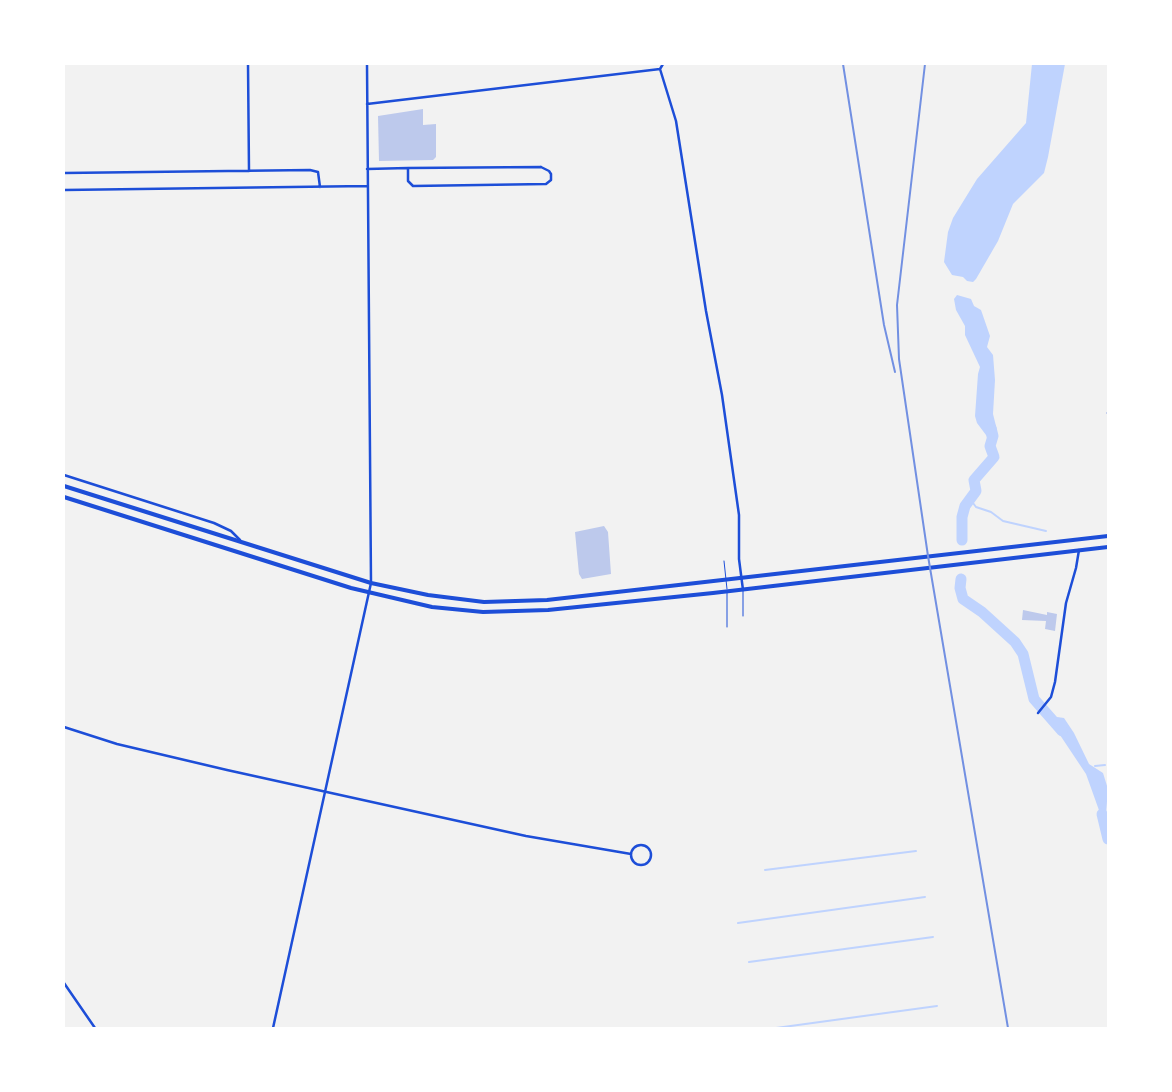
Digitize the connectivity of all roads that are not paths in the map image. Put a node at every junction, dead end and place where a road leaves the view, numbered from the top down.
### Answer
1 (248, 64) edge
2 (367, 64) edge
3 (663, 64) edge
4 (660, 69) junction
5 (367, 104) junction
6 (408, 168) junction
7 (368, 169) junction
8 (249, 171) junction
9 (64, 173) edge
10 (368, 186) junction
11 (320, 187) junction
12 (64, 190) edge
13 (64, 475) edge
14 (64, 486) edge
15 (64, 497) edge
16 (1108, 536) edge
17 (243, 543) junction
18 (1108, 547) edge
19 (1079, 550) junction
20 (724, 561) dead end
21 (741, 580) junction
22 (726, 581) junction
23 (371, 583) junction
24 (743, 590) junction
25 (727, 591) junction
26 (370, 593) junction
27 (743, 616) dead end
28 (727, 627) dead end
29 (1039, 712) dead end
30 (64, 727) edge
31 (325, 791) junction
32 (631, 854) junction
33 (64, 983) edge
34 (95, 1028) edge
35 (273, 1028) edge

1 - 8 street
2 - 5 street
3 - 4 street
4 - 5 street
4 - 21 street
5 - 7 street
6 - 6 street
6 - 7 street
7 - 10 street
8 - 9 street
8 - 11 street
10 - 11 street
10 - 23 street
11 - 12 street
13 - 17 street
14 - 17 main road
15 - 26 main road
16 - 21 main road
17 - 23 main road
18 - 19 main road
19 - 24 main road
19 - 29 street
20 - 22 lane
21 - 22 main road
21 - 24 street
22 - 23 main road
22 - 25 lane
23 - 26 street
24 - 25 main road
24 - 27 lane
25 - 26 main road
25 - 28 lane
26 - 31 street
30 - 31 street
31 - 32 street
31 - 35 street
32 - 32 street
33 - 34 street

